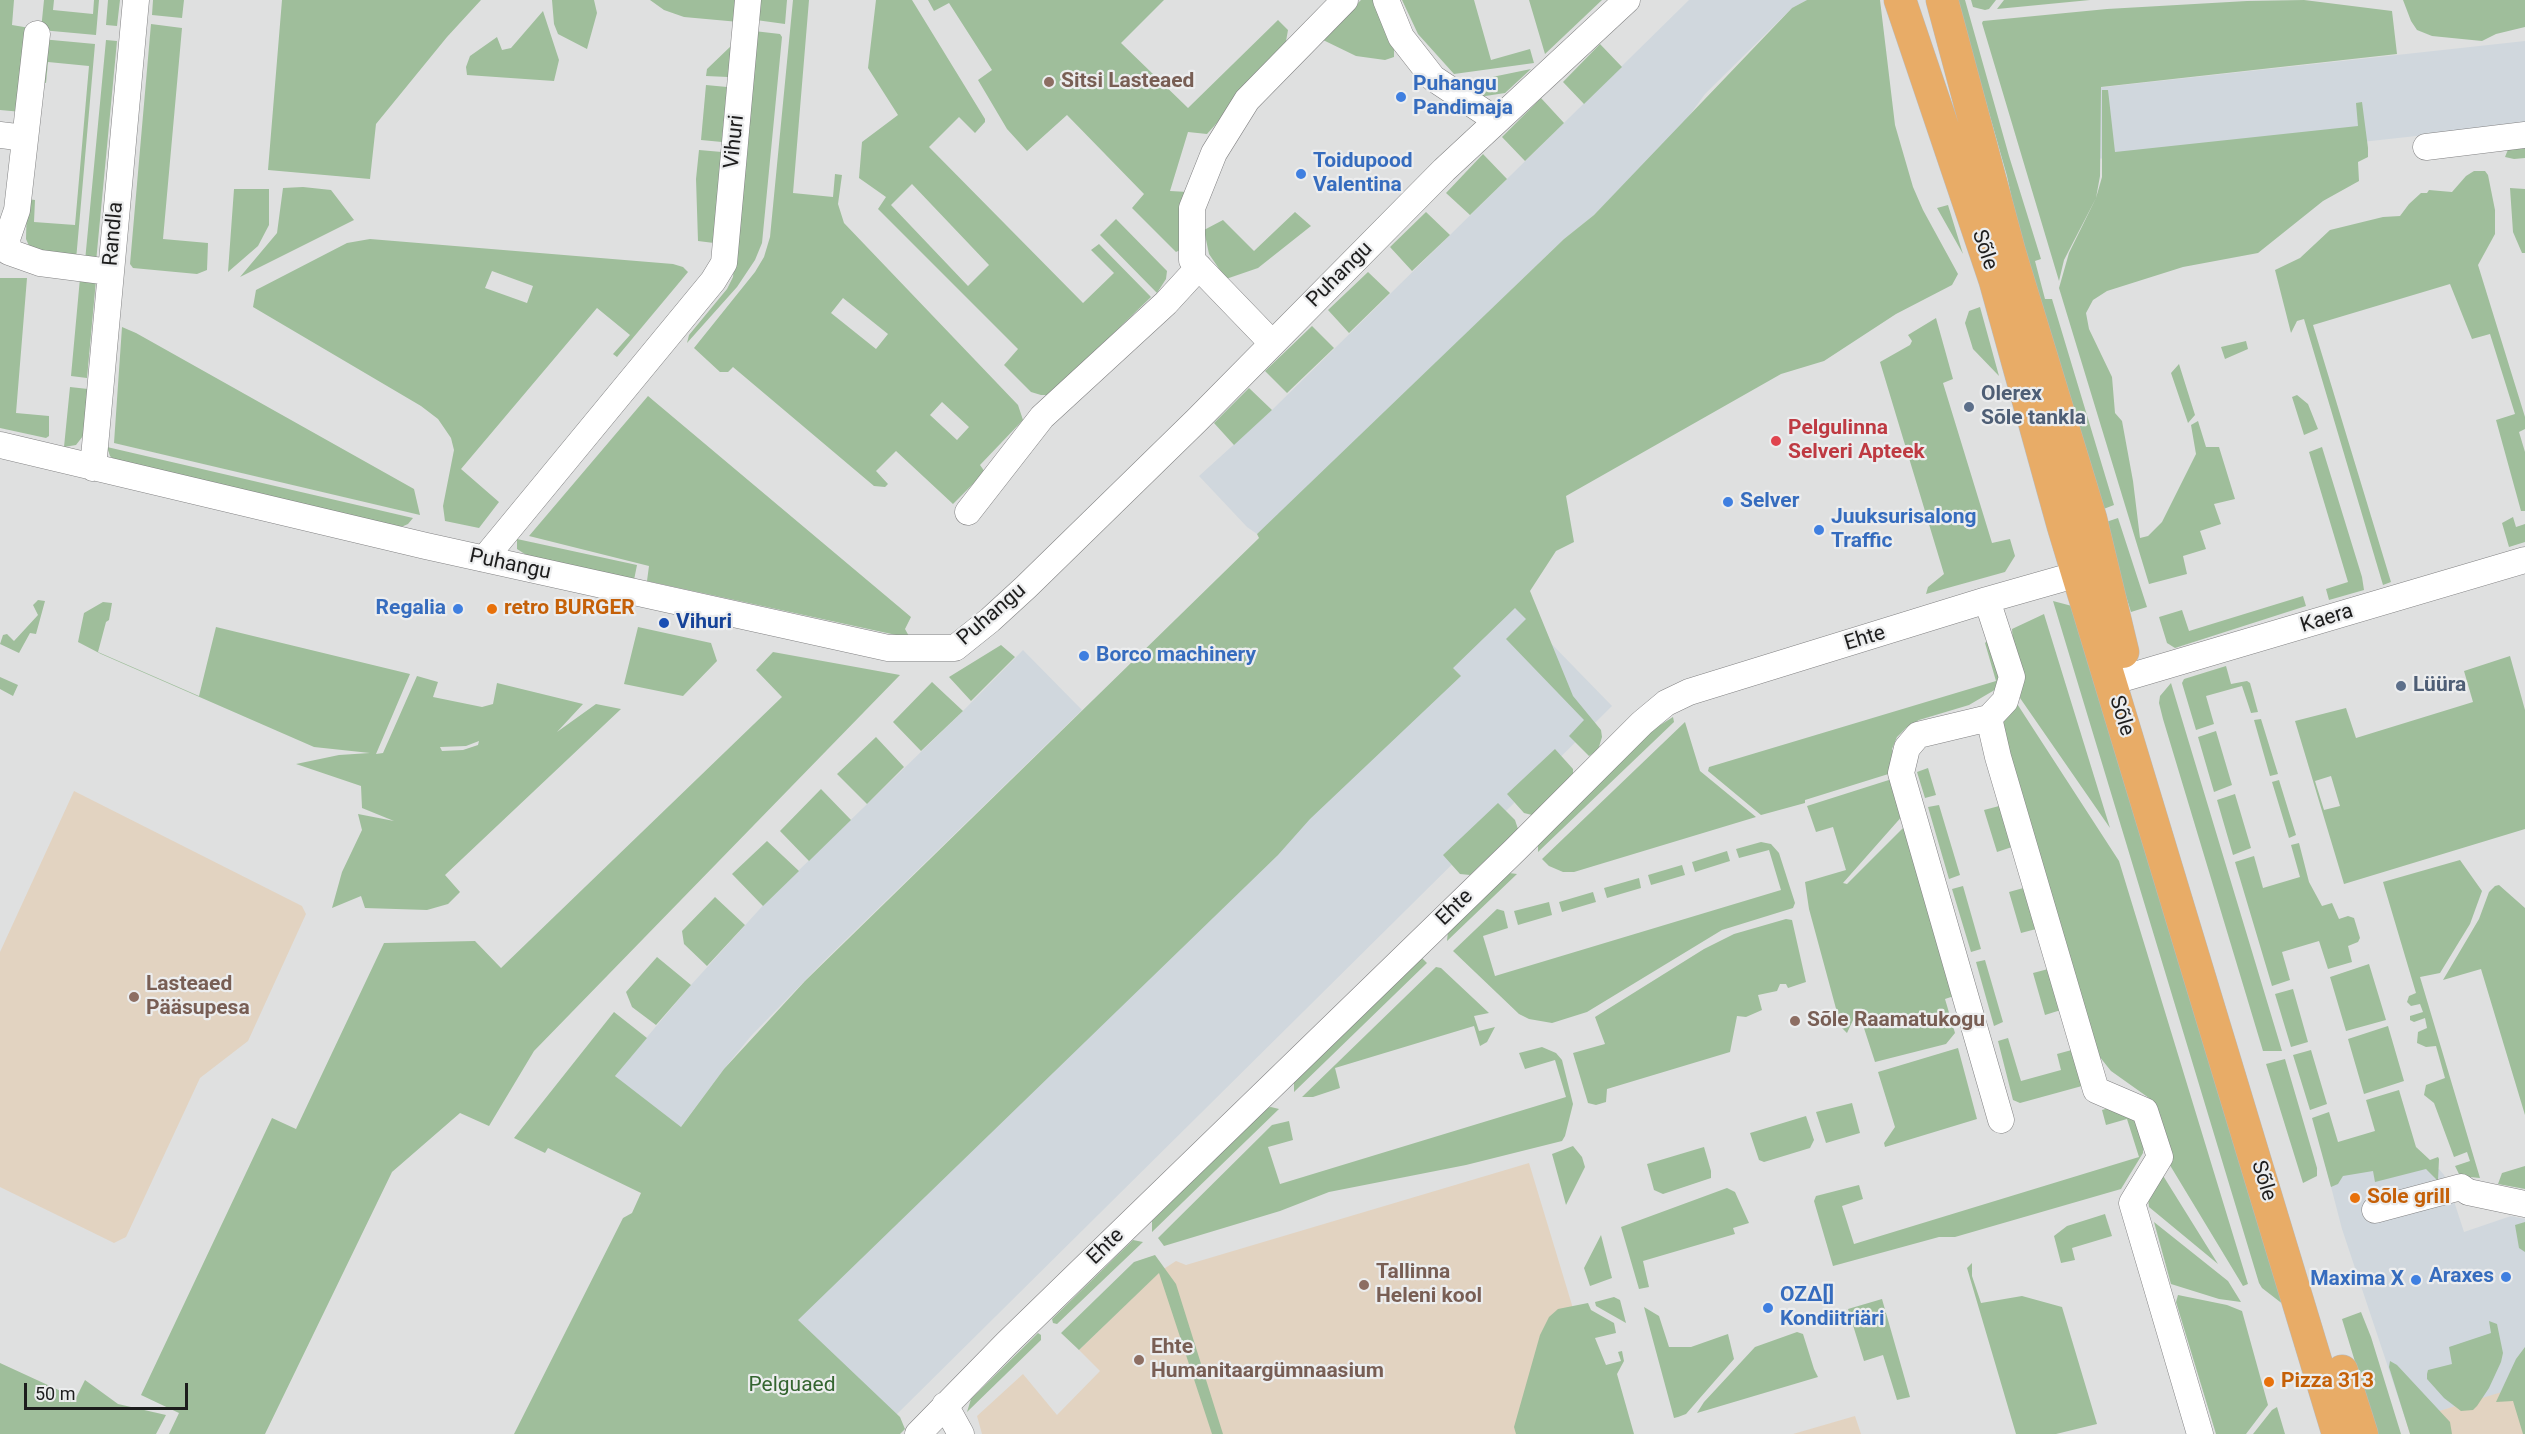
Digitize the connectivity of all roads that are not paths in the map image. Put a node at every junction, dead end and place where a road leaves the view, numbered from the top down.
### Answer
1 (136, 0) edge
2 (748, 0) edge
3 (1345, 0) edge
4 (1386, 0) edge
5 (1627, 0) edge
6 (1900, 0) edge
7 (1942, 0) edge
8 (37, 34) dead end
9 (1497, 120) junction
10 (0, 135) edge
11 (2525, 135) edge
12 (25, 138) junction
13 (2426, 147) dead end
14 (0, 215) edge
15 (5, 248) edge
16 (1199, 267) junction
17 (110, 272) junction
18 (1272, 343) junction
19 (0, 446) edge
20 (93, 468) junction
21 (968, 512) dead end
22 (484, 559) junction
23 (2525, 560) edge
24 (2090, 571) junction
25 (1987, 600) junction
26 (2120, 680) junction
27 (1989, 718) junction
28 (2001, 1120) dead end
29 (2525, 1204) edge
30 (2375, 1210) dead end
31 (945, 1405) junction
32 (918, 1434) edge
33 (961, 1434) edge
34 (2200, 1434) edge
35 (2338, 1434) edge
36 (2362, 1434) edge

1 - 17 street, Randla
2 - 22 street, Vihuri
3 - 16 street
4 - 9 street
5 - 9 street, Puhangu
6 - 24 main road, Sõle
7 - 24 main road, Sõle
8 - 12 street
9 - 18 street, Puhangu
10 - 12 street
11 - 13 street
12 - 15 street
14 - 15 street
15 - 17 street
16 - 18 street
16 - 21 street
17 - 20 street, Randla
18 - 22 street, Puhangu
19 - 20 street, Puhangu
20 - 22 street, Puhangu
23 - 26 street, Kaera
24 - 25 street, Ehte
24 - 26 main road, Sõle
25 - 27 street
25 - 31 street, Ehte
26 - 35 main road, Sõle
26 - 36 main road, Sõle
27 - 28 street
27 - 34 street
29 - 30 street
31 - 32 street, Ehte
31 - 33 street

